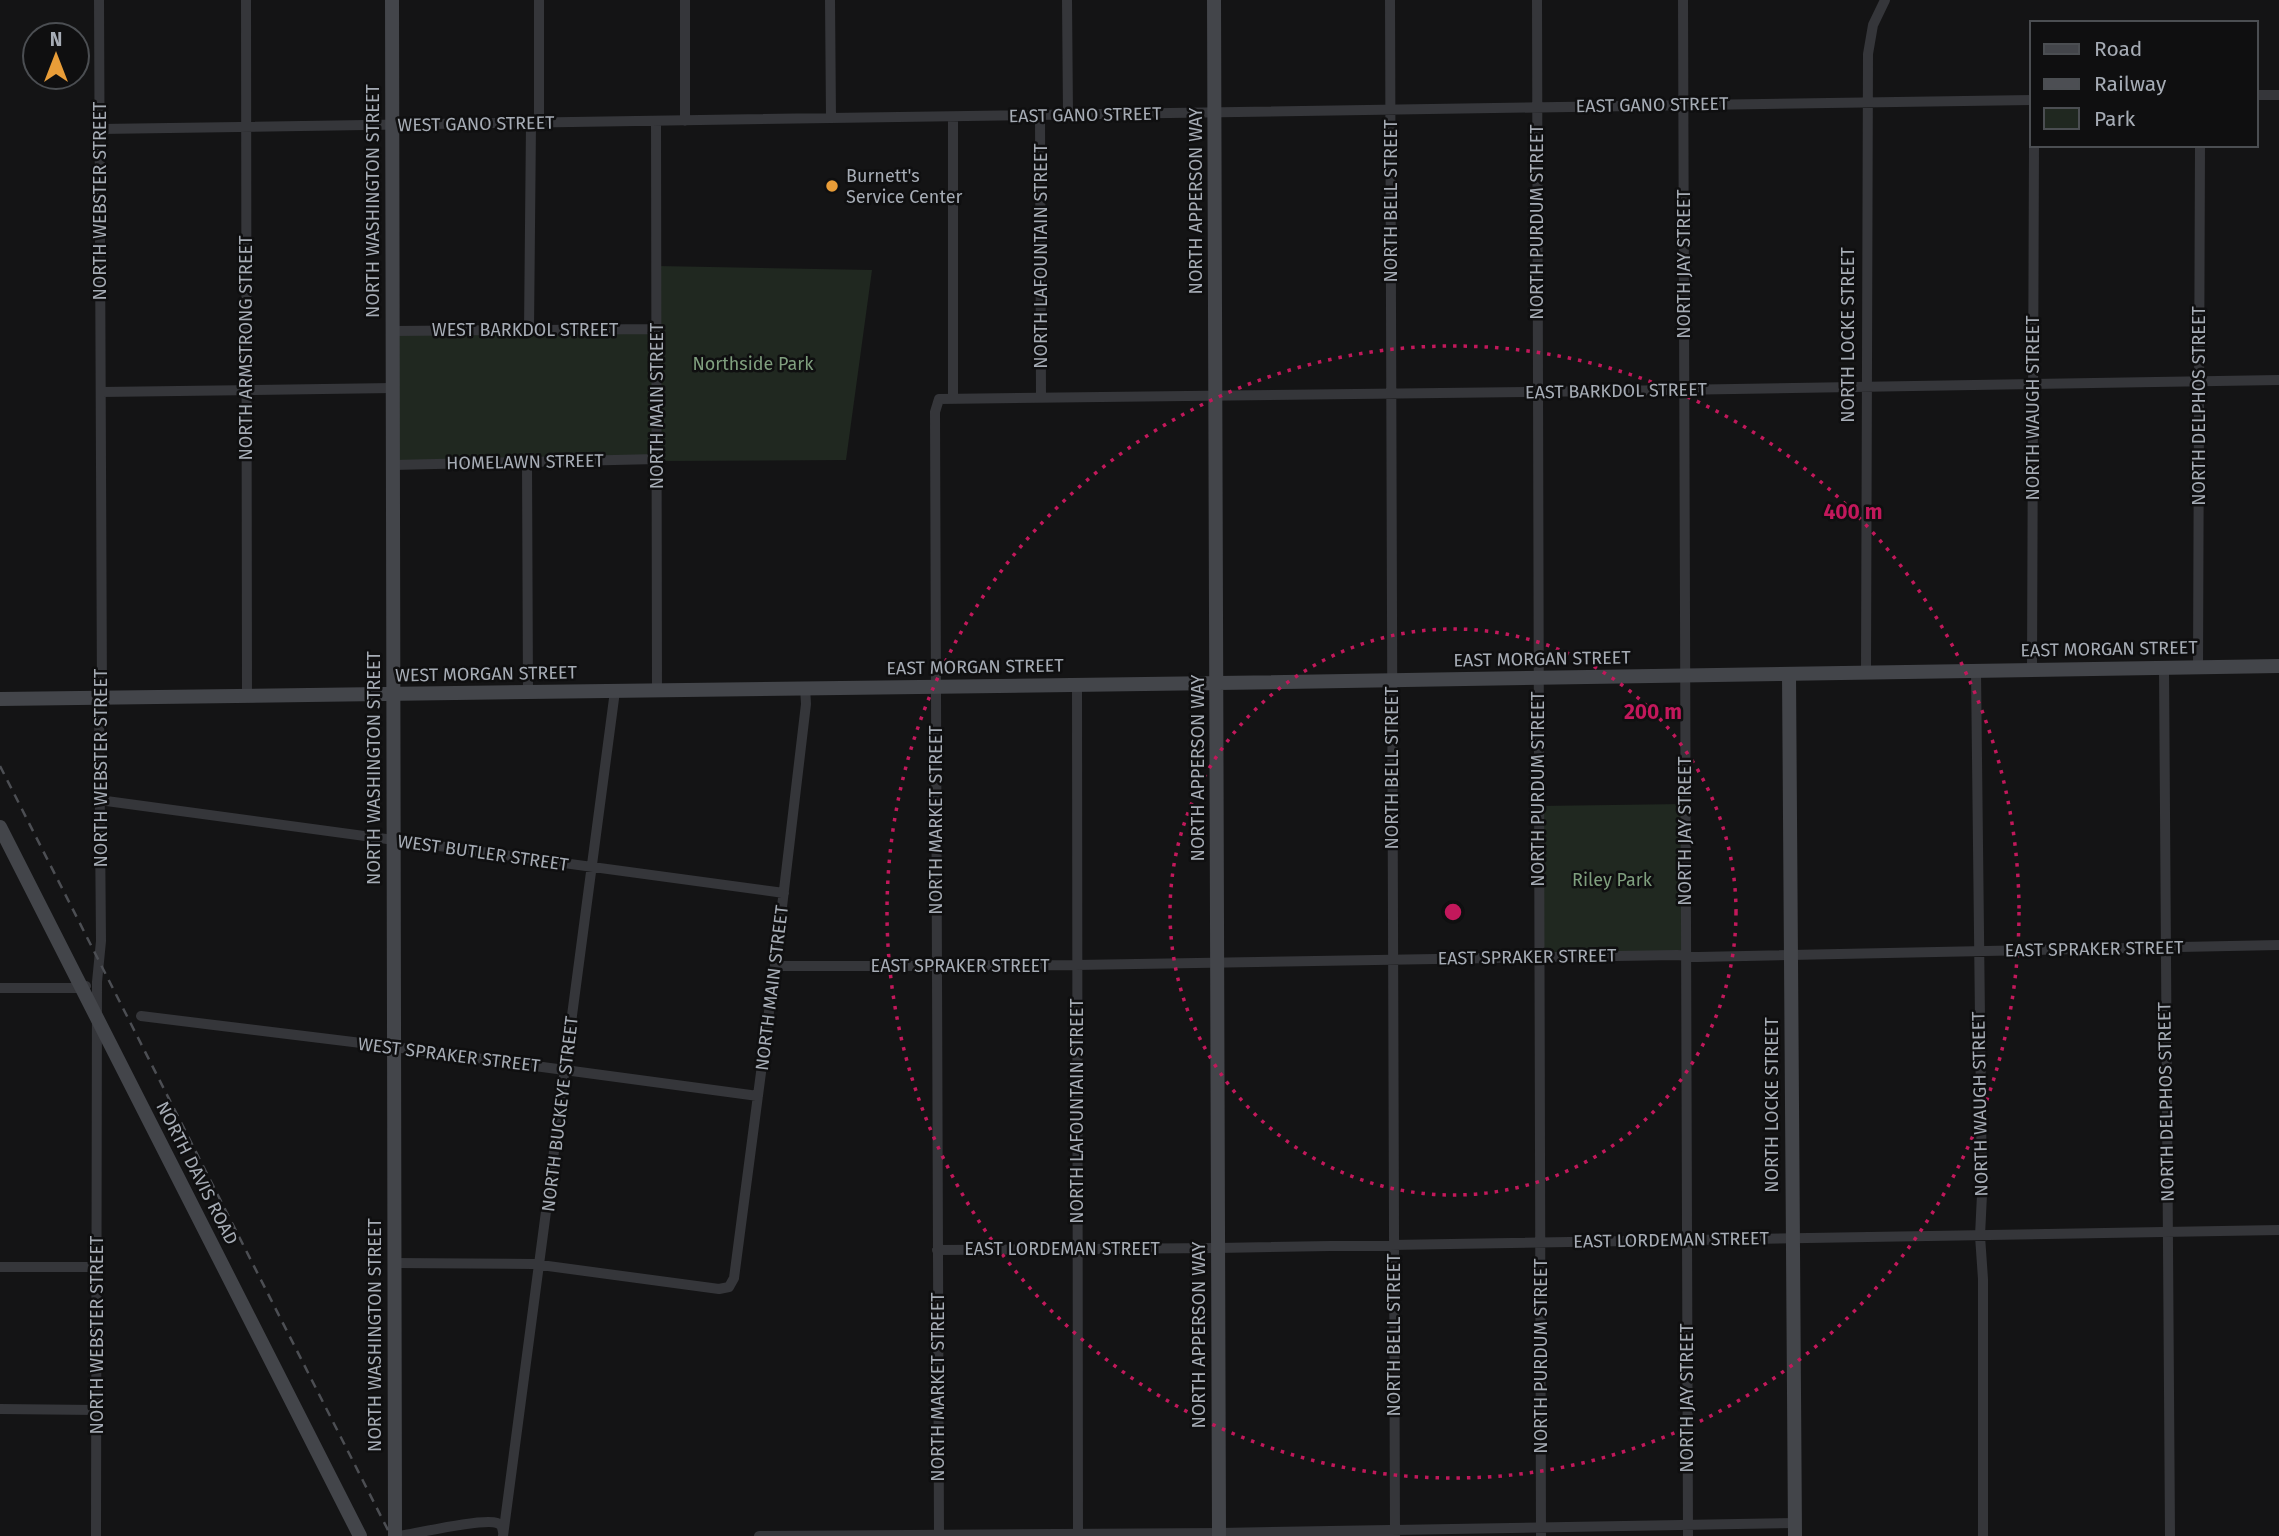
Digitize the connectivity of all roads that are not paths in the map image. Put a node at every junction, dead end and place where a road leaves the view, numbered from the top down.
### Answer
1 (99, 0) edge
2 (246, 0) edge
3 (392, 0) edge
4 (539, 0) edge
5 (685, 0) edge
6 (830, 0) edge
7 (1067, 0) edge
8 (1214, 0) edge
9 (1390, 0) edge
10 (1536, 0) edge
11 (1683, 0) edge
12 (1885, 0) edge
13 (2258, 95) edge
14 (2279, 95) edge
15 (2030, 100) edge
16 (1868, 101) junction
17 (1683, 104) junction
18 (1537, 106) junction
19 (1391, 108) junction
20 (1215, 112) junction
21 (1068, 114) junction
22 (1040, 116) junction
23 (953, 117) junction
24 (831, 118) junction
25 (656, 121) junction
26 (685, 121) junction
27 (535, 123) junction
28 (392, 125) junction
29 (246, 128) junction
30 (100, 129) junction
31 (2034, 147) edge
32 (2200, 147) edge
33 (657, 329) junction
34 (529, 330) junction
35 (393, 331) junction
36 (2279, 380) edge
37 (2199, 381) junction
38 (2034, 383) junction
39 (1867, 387) junction
40 (393, 388) junction
41 (1684, 390) junction
42 (246, 391) junction
43 (100, 392) junction
44 (1538, 392) junction
45 (1391, 394) junction
46 (1216, 396) junction
47 (1041, 397) junction
48 (953, 398) junction
49 (657, 459) junction
50 (527, 463) junction
51 (393, 465) junction
52 (2279, 666) edge
53 (2198, 667) junction
54 (2164, 668) junction
55 (2032, 670) junction
56 (1976, 671) junction
57 (1866, 672) junction
58 (1789, 674) junction
59 (1685, 676) junction
60 (1538, 678) junction
61 (1392, 681) junction
62 (1218, 683) junction
63 (1077, 685) junction
64 (805, 687) junction
65 (936, 687) junction
66 (615, 691) junction
67 (657, 691) junction
68 (527, 692) junction
69 (393, 694) junction
70 (247, 696) junction
71 (102, 698) junction
72 (0, 699) edge
73 (99, 800) junction
74 (0, 827) edge
75 (393, 841) junction
76 (592, 867) junction
77 (784, 893) junction
78 (2279, 945) edge
79 (2164, 948) junction
80 (1979, 952) junction
81 (1686, 955) junction
82 (1793, 955) junction
83 (1539, 957) junction
84 (1393, 959) junction
85 (1217, 962) junction
86 (1076, 965) junction
87 (775, 966) junction
88 (937, 966) junction
89 (97, 982) junction
90 (0, 988) edge
91 (82, 988) junction
92 (141, 1016) dead end
93 (97, 1017) junction
94 (394, 1047) junction
95 (565, 1070) junction
96 (758, 1096) junction
97 (2279, 1230) edge
98 (2168, 1233) junction
99 (1980, 1236) junction
100 (1792, 1239) junction
101 (1687, 1240) junction
102 (1540, 1242) junction
103 (1394, 1245) junction
104 (1218, 1248) junction
105 (937, 1250) junction
106 (1077, 1250) junction
107 (394, 1264) junction
108 (540, 1266) junction
109 (0, 1267) edge
110 (97, 1267) junction
111 (0, 1409) edge
112 (97, 1410) junction
113 (1688, 1530) edge
114 (1795, 1530) edge
115 (1541, 1531) edge
116 (1395, 1533) edge
117 (503, 1534) edge
118 (1219, 1534) edge
119 (939, 1535) edge
120 (1078, 1535) edge
121 (96, 1536) edge
122 (360, 1536) edge
123 (398, 1536) edge
124 (759, 1536) edge
125 (1983, 1536) edge
126 (2169, 1536) edge

1 - 30 street, NORTH WEBSTER STREET
2 - 29 street, NORTH ARMSTRONG STREET
3 - 28 street, NORTH WASHINGTON STREET
4 - 27 street
5 - 26 street
6 - 24 street
7 - 21 street
8 - 20 street, NORTH APPERSON WAY
9 - 19 street, NORTH BELL STREET
10 - 18 street, NORTH PURDUM STREET
11 - 17 street, NORTH JAY STREET
12 - 16 street, NORTH LOCKE STREET
13 - 14 street
15 - 16 street, EAST GANO STREET
16 - 17 street, EAST GANO STREET
16 - 39 street, NORTH LOCKE STREET
17 - 18 street, EAST GANO STREET
17 - 41 street, NORTH JAY STREET
18 - 19 street, EAST GANO STREET
18 - 44 street, NORTH PURDUM STREET
19 - 20 street, EAST GANO STREET
19 - 45 street, NORTH BELL STREET
20 - 21 street, EAST GANO STREET
20 - 46 street, NORTH APPERSON WAY
21 - 22 street, EAST GANO STREET
22 - 23 street, EAST GANO STREET
22 - 47 street, NORTH LAFOUNTAIN STREET
23 - 24 street, EAST GANO STREET
23 - 48 street
24 - 26 street, EAST GANO STREET
25 - 26 street, WEST GANO STREET
25 - 27 street, WEST GANO STREET
25 - 33 street, NORTH MAIN STREET
27 - 28 street, WEST GANO STREET
27 - 34 street
28 - 29 street, WEST GANO STREET
28 - 35 street, NORTH WASHINGTON STREET
29 - 30 street, WEST GANO STREET
29 - 42 street, NORTH ARMSTRONG STREET
30 - 43 street, NORTH WEBSTER STREET
31 - 38 street, NORTH WAUGH STREET
32 - 37 street, NORTH DELPHOS STREET
33 - 34 street, WEST BARKDOL STREET
33 - 49 street, NORTH MAIN STREET
34 - 35 street, WEST BARKDOL STREET
35 - 40 street, NORTH WASHINGTON STREET
36 - 37 street, EAST BARKDOL STREET
37 - 38 street, EAST BARKDOL STREET
37 - 53 street, NORTH DELPHOS STREET
38 - 39 street, EAST BARKDOL STREET
38 - 55 street, NORTH WAUGH STREET
39 - 41 street, EAST BARKDOL STREET
39 - 57 street, NORTH LOCKE STREET
40 - 42 street
40 - 51 street, NORTH WASHINGTON STREET
41 - 44 street, EAST BARKDOL STREET
41 - 59 street, NORTH JAY STREET
42 - 43 street
42 - 70 street, NORTH ARMSTRONG STREET
43 - 71 street, NORTH WEBSTER STREET
44 - 45 street, EAST BARKDOL STREET
44 - 60 street, NORTH PURDUM STREET
45 - 46 street, EAST BARKDOL STREET
45 - 61 street, NORTH BELL STREET
46 - 47 street, EAST BARKDOL STREET
46 - 62 street, NORTH APPERSON WAY
47 - 48 street, EAST BARKDOL STREET
48 - 65 street, NORTH MARKET STREET
49 - 50 street, HOMELAWN STREET
49 - 67 street, NORTH MAIN STREET
50 - 51 street, HOMELAWN STREET
50 - 68 street
51 - 69 street, NORTH WASHINGTON STREET
52 - 53 street, EAST MORGAN STREET
53 - 54 street, EAST MORGAN STREET
54 - 55 street, EAST MORGAN STREET
54 - 79 street, NORTH DELPHOS STREET
55 - 56 street, EAST MORGAN STREET
56 - 57 street, EAST MORGAN STREET
56 - 80 street, NORTH WAUGH STREET
57 - 58 street, EAST MORGAN STREET
58 - 59 street, EAST MORGAN STREET
58 - 82 street, NORTH LOCKE STREET
59 - 60 street, EAST MORGAN STREET
59 - 81 street, NORTH JAY STREET
60 - 61 street, EAST MORGAN STREET
60 - 83 street, NORTH PURDUM STREET
61 - 62 street, EAST MORGAN STREET
61 - 84 street, NORTH BELL STREET
62 - 63 street, EAST MORGAN STREET
62 - 85 street, NORTH APPERSON WAY
63 - 65 street, EAST MORGAN STREET
63 - 86 street, NORTH LAFOUNTAIN STREET
64 - 65 street, EAST MORGAN STREET
64 - 67 street, WEST MORGAN STREET
64 - 77 street, NORTH MAIN STREET
65 - 88 street, NORTH MARKET STREET
66 - 67 street, WEST MORGAN STREET
66 - 68 street, WEST MORGAN STREET
66 - 76 street, NORTH BUCKEYE STREET
68 - 69 street, WEST MORGAN STREET
69 - 70 street, WEST MORGAN STREET
69 - 75 street, NORTH WASHINGTON STREET
70 - 71 street, WEST MORGAN STREET
71 - 72 street, WEST MORGAN STREET
71 - 73 street, NORTH WEBSTER STREET
73 - 75 street, WEST BUTLER STREET
73 - 89 street, NORTH WEBSTER STREET
74 - 91 street, NORTH DAVIS ROAD
75 - 76 street, WEST BUTLER STREET
75 - 94 street, NORTH WASHINGTON STREET
76 - 77 street, WEST BUTLER STREET
76 - 95 street, NORTH BUCKEYE STREET
77 - 87 street, NORTH MAIN STREET
78 - 79 street, EAST SPRAKER STREET
79 - 80 street, EAST SPRAKER STREET
79 - 98 street, NORTH DELPHOS STREET
80 - 82 street, EAST SPRAKER STREET
80 - 99 street, NORTH WAUGH STREET
81 - 82 street, EAST SPRAKER STREET
81 - 83 street, EAST SPRAKER STREET
81 - 101 street, NORTH JAY STREET
82 - 100 street, NORTH LOCKE STREET
83 - 84 street, EAST SPRAKER STREET
83 - 102 street, NORTH PURDUM STREET
84 - 85 street, EAST SPRAKER STREET
84 - 103 street, NORTH BELL STREET
85 - 86 street, EAST SPRAKER STREET
85 - 104 street, NORTH APPERSON WAY
86 - 88 street, EAST SPRAKER STREET
86 - 106 street, NORTH LAFOUNTAIN STREET
87 - 88 street, EAST SPRAKER STREET
87 - 96 street, NORTH MAIN STREET
88 - 105 street, NORTH MARKET STREET
89 - 91 street
89 - 93 street, NORTH WEBSTER STREET
90 - 91 street
91 - 93 street, NORTH DAVIS ROAD
92 - 94 street, WEST SPRAKER STREET
93 - 110 street, NORTH WEBSTER STREET
93 - 122 street, NORTH DAVIS ROAD
94 - 95 street, WEST SPRAKER STREET
94 - 107 street, NORTH WASHINGTON STREET
95 - 96 street, WEST SPRAKER STREET
95 - 108 street, NORTH BUCKEYE STREET
96 - 108 street, NORTH MAIN STREET
97 - 98 street, EAST LORDEMAN STREET
98 - 99 street, EAST LORDEMAN STREET
98 - 126 street, NORTH DELPHOS STREET
99 - 100 street, EAST LORDEMAN STREET
99 - 125 street, NORTH WAUGH STREET
100 - 101 street, EAST LORDEMAN STREET
100 - 114 street, NORTH LOCKE STREET
101 - 102 street, EAST LORDEMAN STREET
101 - 113 street, NORTH JAY STREET
102 - 103 street, EAST LORDEMAN STREET
102 - 115 street, NORTH PURDUM STREET
103 - 104 street, EAST LORDEMAN STREET
103 - 116 street, NORTH BELL STREET
104 - 106 street, EAST LORDEMAN STREET
104 - 118 street, NORTH APPERSON WAY
105 - 106 street, EAST LORDEMAN STREET
105 - 119 street, NORTH MARKET STREET
106 - 120 street, NORTH LAFOUNTAIN STREET
107 - 108 street
107 - 123 street, NORTH WASHINGTON STREET
108 - 117 street, NORTH BUCKEYE STREET
109 - 110 street
110 - 112 street, NORTH WEBSTER STREET
111 - 112 street
112 - 121 street, NORTH WEBSTER STREET
113 - 114 street
113 - 115 street
115 - 116 street
116 - 118 street
117 - 123 street
118 - 120 street
119 - 120 street
119 - 124 street

